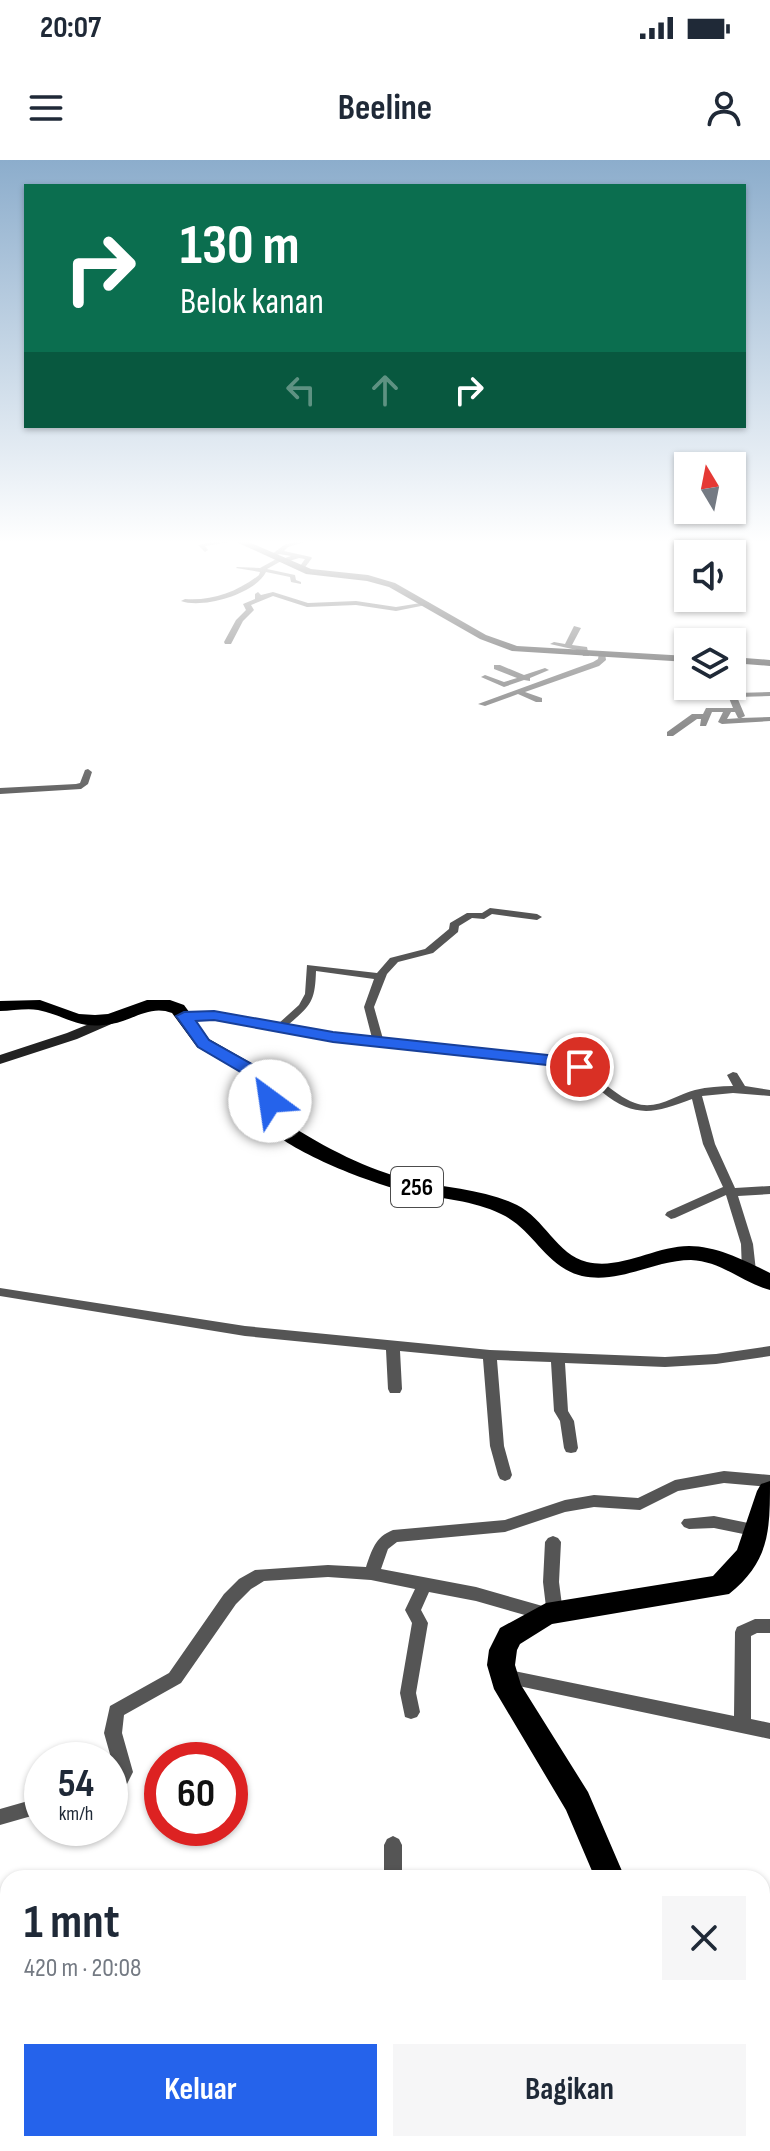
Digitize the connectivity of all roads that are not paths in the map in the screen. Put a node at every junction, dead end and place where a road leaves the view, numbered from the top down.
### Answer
1 (233, 633) edge
2 (480, 633) edge
3 (575, 633) edge
4 (228, 642) dead end
5 (554, 644) dead end
6 (568, 646) junction
7 (586, 654) junction
8 (602, 655) junction
9 (674, 658) edge
10 (746, 661) edge
11 (770, 663) edge
12 (531, 665) dead end
13 (497, 667) dead end
14 (545, 670) junction
15 (559, 676) junction
16 (485, 677) dead end
17 (526, 678) junction
18 (538, 684) junction
19 (517, 691) junction
20 (746, 692) edge
21 (770, 694) edge
22 (539, 700) dead end
23 (731, 700) edge
24 (482, 704) dead end
25 (732, 710) junction
26 (770, 719) edge
27 (744, 721) junction
28 (670, 734) dead end
29 (88, 772) dead end
30 (0, 791) edge
31 (537, 917) dead end
32 (381, 975) junction
33 (0, 1006) edge
34 (184, 1016) junction
35 (77, 1028) junction
36 (279, 1028) junction
37 (378, 1041) junction
38 (0, 1060) edge
39 (733, 1075) dead end
40 (770, 1083) edge
41 (747, 1090) junction
42 (770, 1093) edge
43 (696, 1094) junction
44 (770, 1190) edge
45 (730, 1191) junction
46 (671, 1215) dead end
47 (749, 1271) junction
48 (770, 1283) edge
49 (0, 1292) edge
50 (393, 1347) junction
51 (770, 1351) edge
52 (490, 1355) junction
53 (558, 1359) junction
54 (395, 1389) dead end
55 (571, 1448) dead end
56 (505, 1475) dead end
57 (770, 1481) edge
58 (770, 1491) edge
59 (689, 1523) dead end
60 (758, 1531) junction
61 (553, 1542) dead end
62 (371, 1574) junction
63 (425, 1583) junction
64 (550, 1614) junction
65 (770, 1626) edge
66 (504, 1676) junction
67 (411, 1712) dead end
68 (742, 1726) junction
69 (770, 1731) edge
70 (116, 1742) edge
71 (24, 1810) edge
72 (0, 1817) edge
73 (393, 1845) dead end
74 (393, 1870) edge
75 (607, 1870) edge

1 - 4 street
2 - 7 street
3 - 6 street
5 - 6 street
6 - 7 street
7 - 8 street
8 - 9 street
8 - 15 street
10 - 11 street
12 - 14 street
13 - 17 street
14 - 15 street
14 - 17 street
15 - 18 street
16 - 17 street
17 - 18 street
18 - 19 street
19 - 22 street
19 - 24 street
20 - 21 street
23 - 25 street
25 - 27 street
25 - 27 street
25 - 28 street
26 - 27 street
29 - 30 street
31 - 32 street
32 - 36 street
32 - 37 street
33 - 35 main road
34 - 35 main road
34 - 36 street
34 - 47 main road, 256
35 - 38 street
36 - 37 street
37 - 43 street
39 - 41 street
40 - 41 street
41 - 42 street
41 - 43 street
43 - 45 street
44 - 45 street
45 - 46 street
45 - 47 street
47 - 48 main road, 256
49 - 50 street
50 - 52 street
50 - 54 street
51 - 53 street
52 - 53 street
52 - 56 street
53 - 55 street
57 - 62 street
58 - 60 main road
59 - 60 street
60 - 64 main road
61 - 64 street
62 - 63 street
62 - 70 street
63 - 64 street
63 - 67 street
64 - 66 main road
65 - 68 street
66 - 68 street
66 - 75 main road
68 - 69 street
71 - 72 street
73 - 74 street

